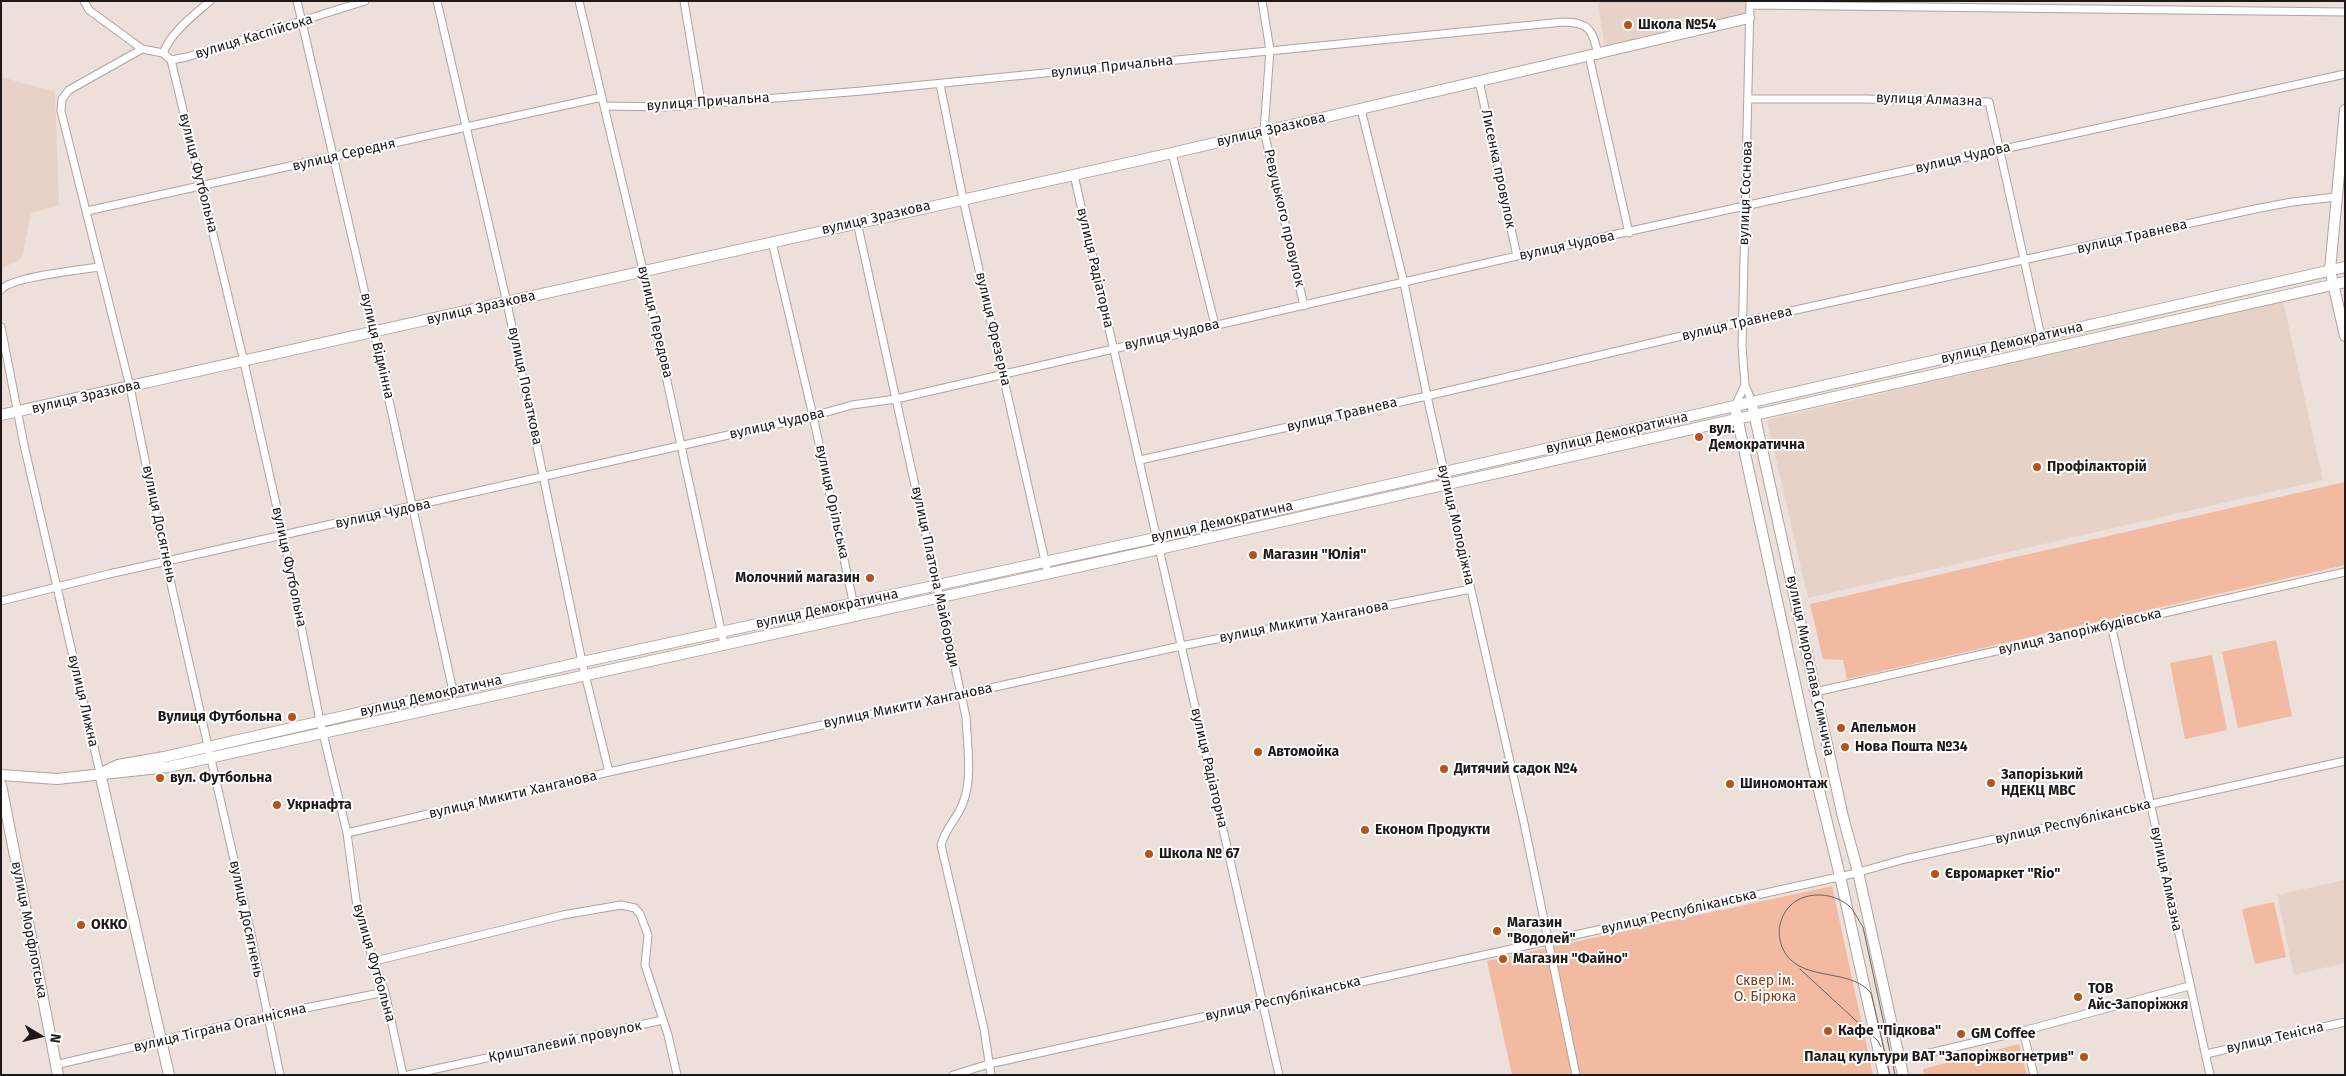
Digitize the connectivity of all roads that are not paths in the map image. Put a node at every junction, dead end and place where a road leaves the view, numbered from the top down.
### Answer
1 (84, 1) edge
2 (210, 1) edge
3 (298, 1) edge
4 (365, 1) edge
5 (437, 1) edge
6 (579, 1) edge
7 (684, 1) edge
8 (1262, 1) edge
9 (2224, 1) edge
10 (1750, 3) edge
11 (2085, 5) edge
12 (2221, 10) junction
13 (2345, 12) edge
14 (1750, 18) junction
15 (302, 22) junction
16 (142, 48) junction
17 (1270, 50) junction
18 (163, 53) junction
19 (1594, 56) junction
20 (171, 60) junction
21 (2345, 74) edge
22 (1479, 81) junction
23 (940, 84) junction
24 (602, 96) junction
25 (1749, 99) junction
26 (701, 103) junction
27 (604, 106) junction
28 (1361, 109) junction
29 (2345, 110) edge
30 (466, 127) junction
31 (1264, 131) junction
32 (2001, 149) junction
33 (1172, 153) junction
34 (334, 157) junction
35 (1074, 175) junction
36 (202, 187) junction
37 (2336, 197) junction
38 (963, 199) junction
39 (1747, 206) junction
40 (87, 211) junction
41 (857, 222) junction
42 (1629, 233) junction
43 (772, 242) junction
44 (1517, 256) junction
45 (2025, 261) junction
46 (2345, 266) edge
47 (99, 267) junction
48 (644, 270) junction
49 (2330, 270) junction
50 (2345, 282) edge
51 (1404, 283) junction
52 (2333, 285) junction
53 (1, 290) edge
54 (507, 303) junction
55 (1304, 306) junction
56 (1742, 322) junction
57 (1215, 325) junction
58 (1, 327) edge
59 (374, 332) junction
60 (2041, 336) junction
61 (2345, 336) edge
62 (1113, 349) junction
63 (244, 362) junction
64 (1004, 374) junction
65 (1745, 385) junction
66 (130, 387) junction
67 (1427, 396) junction
68 (896, 399) junction
69 (1752, 402) junction
70 (1735, 406) junction
71 (18, 412) junction
72 (1754, 414) junction
73 (1, 415) edge
74 (813, 416) junction
75 (1738, 418) junction
76 (682, 445) junction
77 (1140, 460) junction
78 (1444, 472) junction
79 (545, 477) junction
80 (1447, 484) junction
81 (413, 508) junction
82 (283, 536) junction
83 (1158, 537) junction
84 (1160, 549) junction
85 (166, 562) junction
86 (1046, 562) junction
87 (2345, 572) edge
88 (1048, 574) junction
89 (937, 585) junction
90 (57, 588) junction
91 (1471, 589) junction
92 (939, 597) junction
93 (1, 600) edge
94 (854, 603) junction
95 (856, 615) junction
96 (2111, 624) junction
97 (722, 632) junction
98 (724, 644) junction
99 (1181, 646) junction
100 (582, 662) junction
101 (586, 674) junction
102 (453, 691) junction
103 (1815, 692) junction
104 (961, 694) junction
105 (320, 720) junction
106 (324, 733) junction
107 (208, 747) junction
108 (210, 758) junction
109 (2345, 761) edge
110 (609, 772) junction
111 (100, 773) junction
112 (1, 775) edge
113 (1, 785) edge
114 (2150, 804) junction
115 (347, 833) junction
116 (1858, 872) junction
117 (1840, 876) junction
118 (1549, 941) junction
119 (375, 960) junction
120 (2189, 986) junction
121 (385, 992) junction
122 (1262, 1004) junction
123 (266, 1016) junction
124 (663, 1020) junction
125 (2345, 1022) edge
126 (2023, 1031) junction
127 (161, 1041) junction
128 (2206, 1054) junction
129 (1900, 1060) junction
130 (989, 1064) junction
131 (56, 1070) edge
132 (169, 1075) edge
133 (280, 1075) edge
134 (403, 1075) edge
135 (408, 1075) edge
136 (677, 1075) edge
137 (953, 1075) edge
138 (991, 1075) edge
139 (1279, 1075) edge
140 (1576, 1075) edge
141 (1884, 1075) edge
142 (1903, 1075) edge
143 (2034, 1075) edge
144 (2210, 1075) edge

1 - 16 street
2 - 18 street
3 - 15 street, вулиця Відмінна
4 - 15 street, вулиця Каспійська
5 - 30 street, вулиця Початкова
6 - 24 street, вулиця Передова
7 - 26 street
8 - 17 street, Ревуцького провулок
9 - 12 street
10 - 11 street
10 - 14 street, вулиця Соснова
11 - 12 street
12 - 13 street
14 - 19 street, вулиця Зразкова
14 - 25 street, вулиця Соснова
15 - 20 street, вулиця Каспійська
15 - 34 street, вулиця Відмінна
16 - 18 street
16 - 40 street, вулиця Досягнень
17 - 19 street, вулиця Причальна
17 - 23 street, вулиця Причальна
17 - 31 street, Ревуцького провулок
18 - 20 street
19 - 22 street, вулиця Зразкова
19 - 42 street, вулиця Причальна
20 - 36 street, вулиця Футбольна
21 - 32 street, вулиця Чудова
22 - 28 street, вулиця Зразкова
22 - 44 street, Лисенка провулок
23 - 26 street, вулиця Причальна
23 - 38 street, вулиця Фрезерна
24 - 27 street, вулиця Передова
24 - 30 street, вулиця Середня
25 - 32 street, вулиця Алмазна
25 - 39 street, вулиця Соснова
26 - 27 street, вулиця Причальна
27 - 48 street, вулиця Передова
28 - 31 street, вулиця Зразкова
28 - 51 street, вулиця Молодіжна
29 - 37 street
30 - 34 street, вулиця Середня
30 - 54 street, вулиця Початкова
31 - 33 street, вулиця Зразкова
31 - 55 street, Ревуцького провулок
32 - 39 street, вулиця Чудова
32 - 45 street, вулиця Алмазна
33 - 35 street, вулиця Зразкова
33 - 57 street
34 - 36 street, вулиця Середня
34 - 59 street, вулиця Відмінна
35 - 38 street, вулиця Зразкова
35 - 62 street, вулиця Радіаторна
36 - 40 street, вулиця Середня
36 - 63 street, вулиця Футбольна
37 - 45 street, вулиця Травнева
37 - 49 street
38 - 41 street, вулиця Зразкова
38 - 64 street, вулиця Фрезерна
39 - 42 street, вулиця Чудова
39 - 56 street, вулиця Соснова
40 - 47 street, вулиця Досягнень
41 - 43 street, вулиця Зразкова
41 - 68 street, вулиця Платона Майбороди
42 - 44 street, вулиця Чудова
43 - 48 street, вулиця Зразкова
43 - 74 street, вулиця Орільська
44 - 51 street, вулиця Чудова
45 - 56 street, вулиця Травнева
45 - 60 street, вулиця Алмазна
46 - 49 street, вулиця Демократична
47 - 53 street
47 - 66 street, вулиця Досягнень
48 - 54 street, вулиця Зразкова
48 - 76 street, вулиця Передова
49 - 52 street
49 - 60 street, вулиця Демократична
50 - 52 street, вулиця Демократична
51 - 55 street, вулиця Чудова
51 - 67 street, вулиця Молодіжна
52 - 61 street
52 - 72 street, вулиця Демократична
54 - 59 street, вулиця Зразкова
54 - 79 street, вулиця Початкова
55 - 57 street, вулиця Чудова
56 - 65 street, вулиця Соснова
56 - 67 street, вулиця Травнева
57 - 62 street, вулиця Чудова
58 - 71 street, вулиця Лижна
59 - 63 street, вулиця Зразкова
59 - 81 street, вулиця Відмінна
60 - 69 street, вулиця Демократична
62 - 64 street, вулиця Чудова
62 - 77 street, вулиця Радіаторна
63 - 66 street, вулиця Зразкова
63 - 82 street, вулиця Футбольна
64 - 68 street, вулиця Чудова
64 - 86 street, вулиця Фрезерна
65 - 69 street
65 - 70 street
66 - 71 street, вулиця Зразкова
66 - 85 street, вулиця Досягнень
67 - 77 street, вулиця Травнева
67 - 78 street, вулиця Молодіжна
68 - 74 street, вулиця Чудова
68 - 89 street, вулиця Платона Майбороди
69 - 70 street, вулиця Демократична
69 - 72 street, вулиця Мирослава Симчича
70 - 75 street, вулиця Мирослава Симчича
70 - 78 street, вулиця Демократична
71 - 73 street, вулиця Зразкова
71 - 90 street, вулиця Лижна
72 - 75 street, вулиця Демократична
72 - 103 street, вулиця Мирослава Симчича
74 - 76 street, вулиця Чудова
74 - 94 street, вулиця Орільська
75 - 80 street, вулиця Демократична
75 - 117 street, вулиця Мирослава Симчича
76 - 79 street, вулиця Чудова
76 - 97 street, вулиця Передова
77 - 83 street, вулиця Радіаторна
78 - 80 street, вулиця Молодіжна
78 - 83 street, вулиця Демократична
79 - 81 street, вулиця Чудова
79 - 100 street, вулиця Початкова
80 - 84 street, вулиця Демократична
80 - 91 street, вулиця Молодіжна
81 - 82 street, вулиця Чудова
81 - 102 street, вулиця Відмінна
82 - 85 street, вулиця Чудова
82 - 105 street, вулиця Футбольна
83 - 84 street, вулиця Радіаторна
83 - 86 street, вулиця Демократична
84 - 88 street, вулиця Демократична
84 - 99 street, вулиця Радіаторна
85 - 90 street, вулиця Чудова
85 - 107 street, вулиця Досягнень
86 - 88 street, вулиця Фрезерна
86 - 89 street, вулиця Демократична
87 - 96 street, вулиця Запоріжбудівська
88 - 92 street, вулиця Демократична
89 - 92 street, вулиця Платона Майбороди
89 - 94 street, вулиця Демократична
90 - 93 street, вулиця Чудова
90 - 111 street, вулиця Лижна
91 - 99 street, вулиця Микити Ханганова
91 - 118 street, вулиця Молодіжна
92 - 95 street, вулиця Демократична
92 - 104 street, вулиця Платона Майбороди
94 - 95 street, вулиця Орільська
94 - 97 street, вулиця Демократична
95 - 98 street, вулиця Демократична
96 - 103 street, вулиця Запоріжбудівська
96 - 114 street, вулиця Алмазна
97 - 98 street, вулиця Передова
97 - 100 street, вулиця Демократична
98 - 101 street, вулиця Демократична
99 - 104 street, вулиця Микити Ханганова
99 - 122 street, вулиця Радіаторна
100 - 101 street, вулиця Початкова
100 - 102 street, вулиця Демократична
101 - 106 street, вулиця Демократична
101 - 110 street, вулиця Початкова
102 - 105 street, вулиця Демократична
103 - 116 street, вулиця Мирослава Симчича
104 - 110 street, вулиця Микити Ханганова
104 - 130 street, вулиця Платона Майбороди
105 - 106 street, вулиця Футбольна
105 - 107 street, вулиця Демократична
106 - 108 street, вулиця Демократична
106 - 115 street, вулиця Футбольна
107 - 108 street, вулиця Досягнень
107 - 111 street, вулиця Демократична
108 - 111 street, вулиця Демократична
108 - 123 street, вулиця Досягнень
109 - 114 street, вулиця Республіканська
110 - 115 street, вулиця Микити Ханганова
111 - 112 street, вулиця Демократична
111 - 127 street, вулиця Лижна
113 - 131 street, вулиця Морфлотська
114 - 116 street, вулиця Республіканська
114 - 120 street, вулиця Алмазна
115 - 119 street, вулиця Футбольна
116 - 117 street, вулиця Республіканська
116 - 129 street, вулиця Мирослава Симчича
117 - 118 street, вулиця Республіканська
117 - 141 street, вулиця Мирослава Симчича
118 - 122 street, вулиця Республіканська
118 - 140 street, вулиця Молодіжна
119 - 121 street, вулиця Футбольна
119 - 124 street
120 - 126 street
120 - 128 street, вулиця Алмазна
121 - 123 street, вулиця Тіграна Оганнісяна
121 - 134 street, вулиця Футбольна
122 - 130 street, вулиця Республіканська
122 - 139 street, вулиця Радіаторна
123 - 127 street, вулиця Тіграна Оганнісяна
123 - 133 street, вулиця Досягнень
124 - 135 street, Кришталевий провулок
124 - 136 street
125 - 128 street, вулиця Тенісна
126 - 129 street
126 - 143 street
127 - 131 street, вулиця Тіграна Оганнісяна
127 - 132 street, вулиця Лижна
128 - 144 street, вулиця Алмазна
129 - 142 street, вулиця Мирослава Симчича
130 - 137 street, вулиця Республіканська
130 - 138 street, вулиця Платона Майбороди

